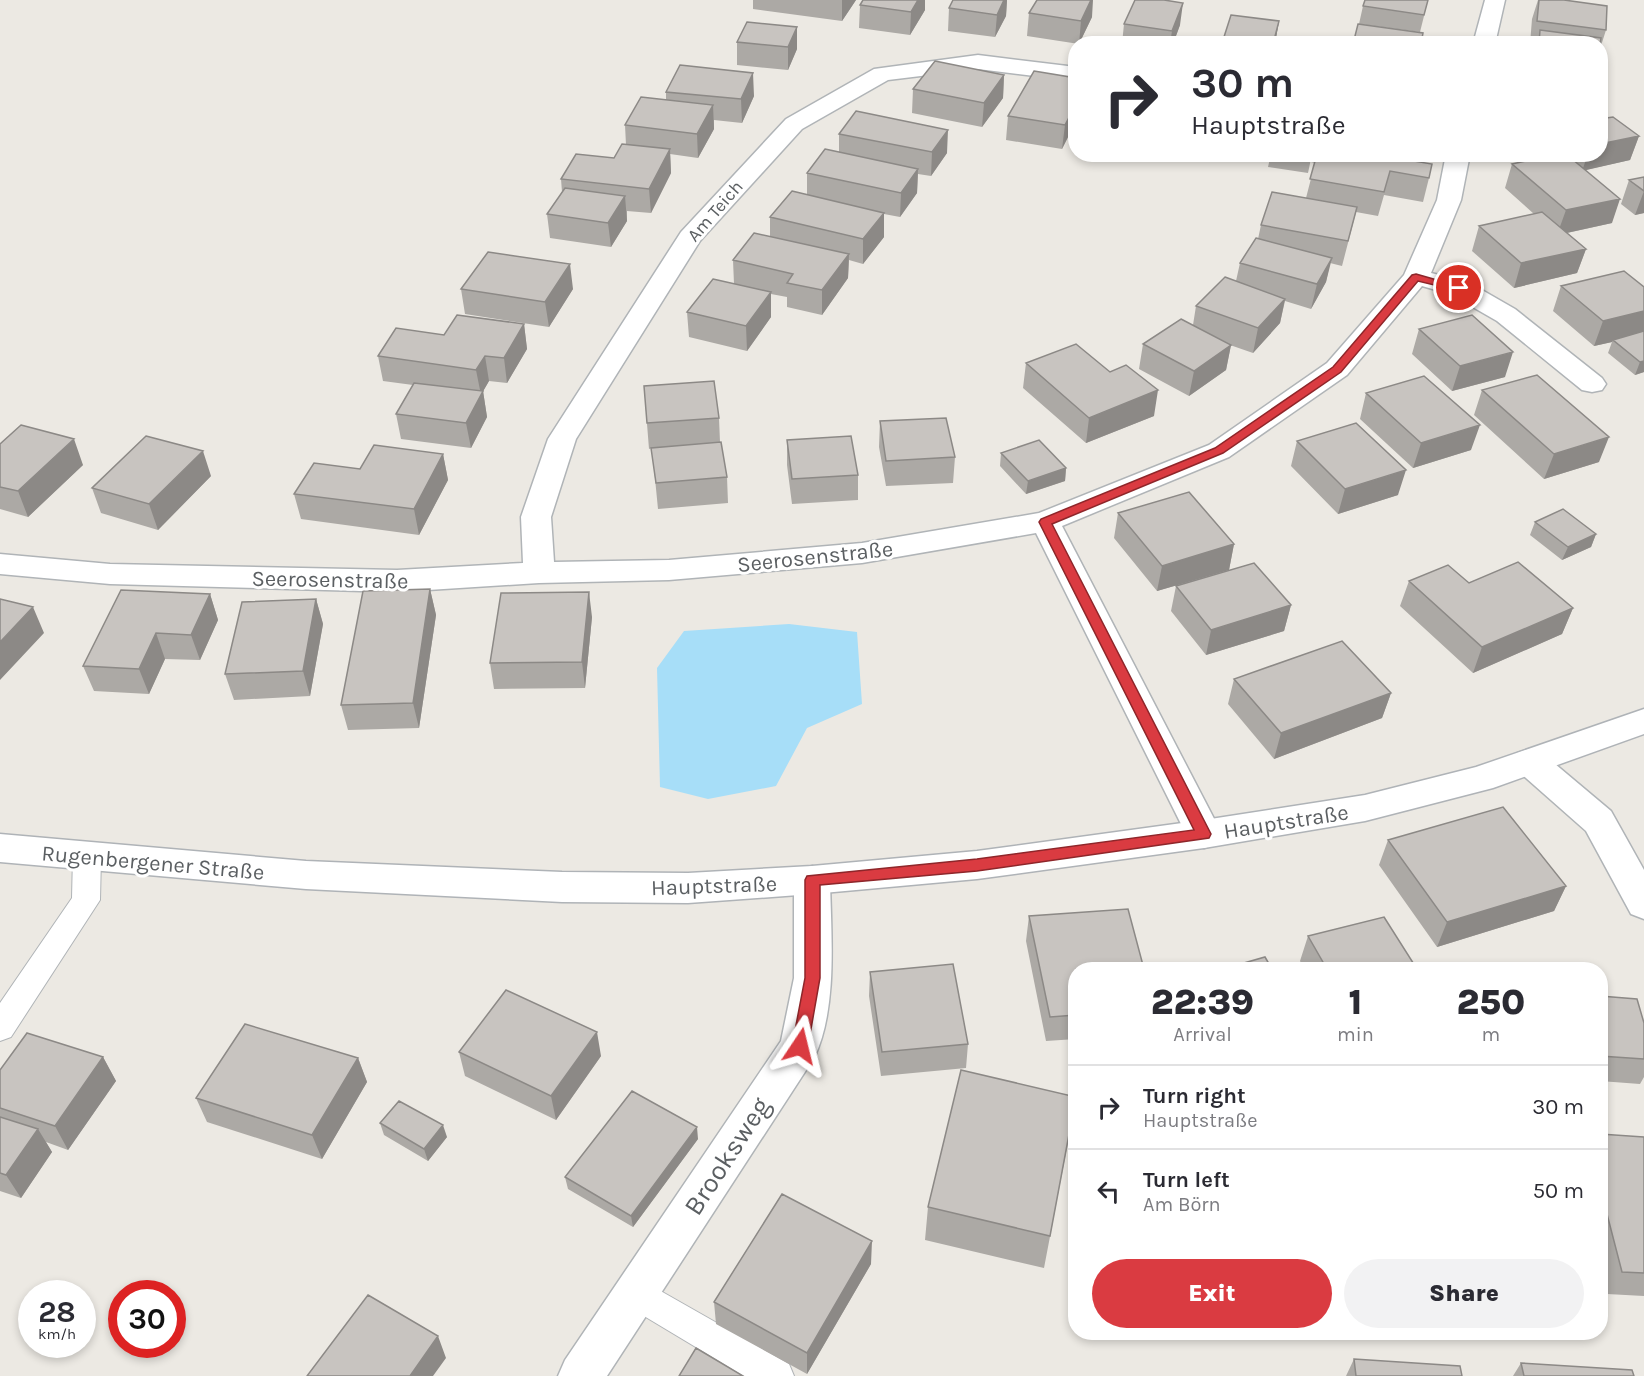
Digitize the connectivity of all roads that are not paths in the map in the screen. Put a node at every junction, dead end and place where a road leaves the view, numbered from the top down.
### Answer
1 (1495, 0) edge
2 (1486, 36) edge
3 (1068, 73) edge
4 (1456, 162) edge
5 (1416, 277) junction
6 (1592, 384) dead end
7 (1045, 522) junction
8 (0, 564) edge
9 (539, 573) junction
10 (1644, 721) edge
11 (1530, 762) junction
12 (1204, 834) junction
13 (0, 848) edge
14 (87, 856) junction
15 (306, 875) joint
16 (812, 880) junction
17 (1644, 904) edge
18 (0, 1028) edge
19 (636, 1293) junction
20 (582, 1376) edge
21 (777, 1376) edge

1 - 2 street
3 - 9 street, Am Teich
4 - 5 street, Seerosenstraße
5 - 6 street
5 - 7 street, Seerosenstraße
7 - 9 street, Seerosenstraße
7 - 12 street
8 - 9 street, Seerosenstraße
10 - 11 street, Hauptstraße
11 - 12 street, Hauptstraße
11 - 17 street
12 - 16 street, Hauptstraße
13 - 14 street, Rugenbergener Straße
14 - 15 street, Rugenbergener Straße
14 - 18 lane
15 - 16 street, Hauptstraße
16 - 19 street, Brooksweg
19 - 20 street, Brooksweg
19 - 21 lane

